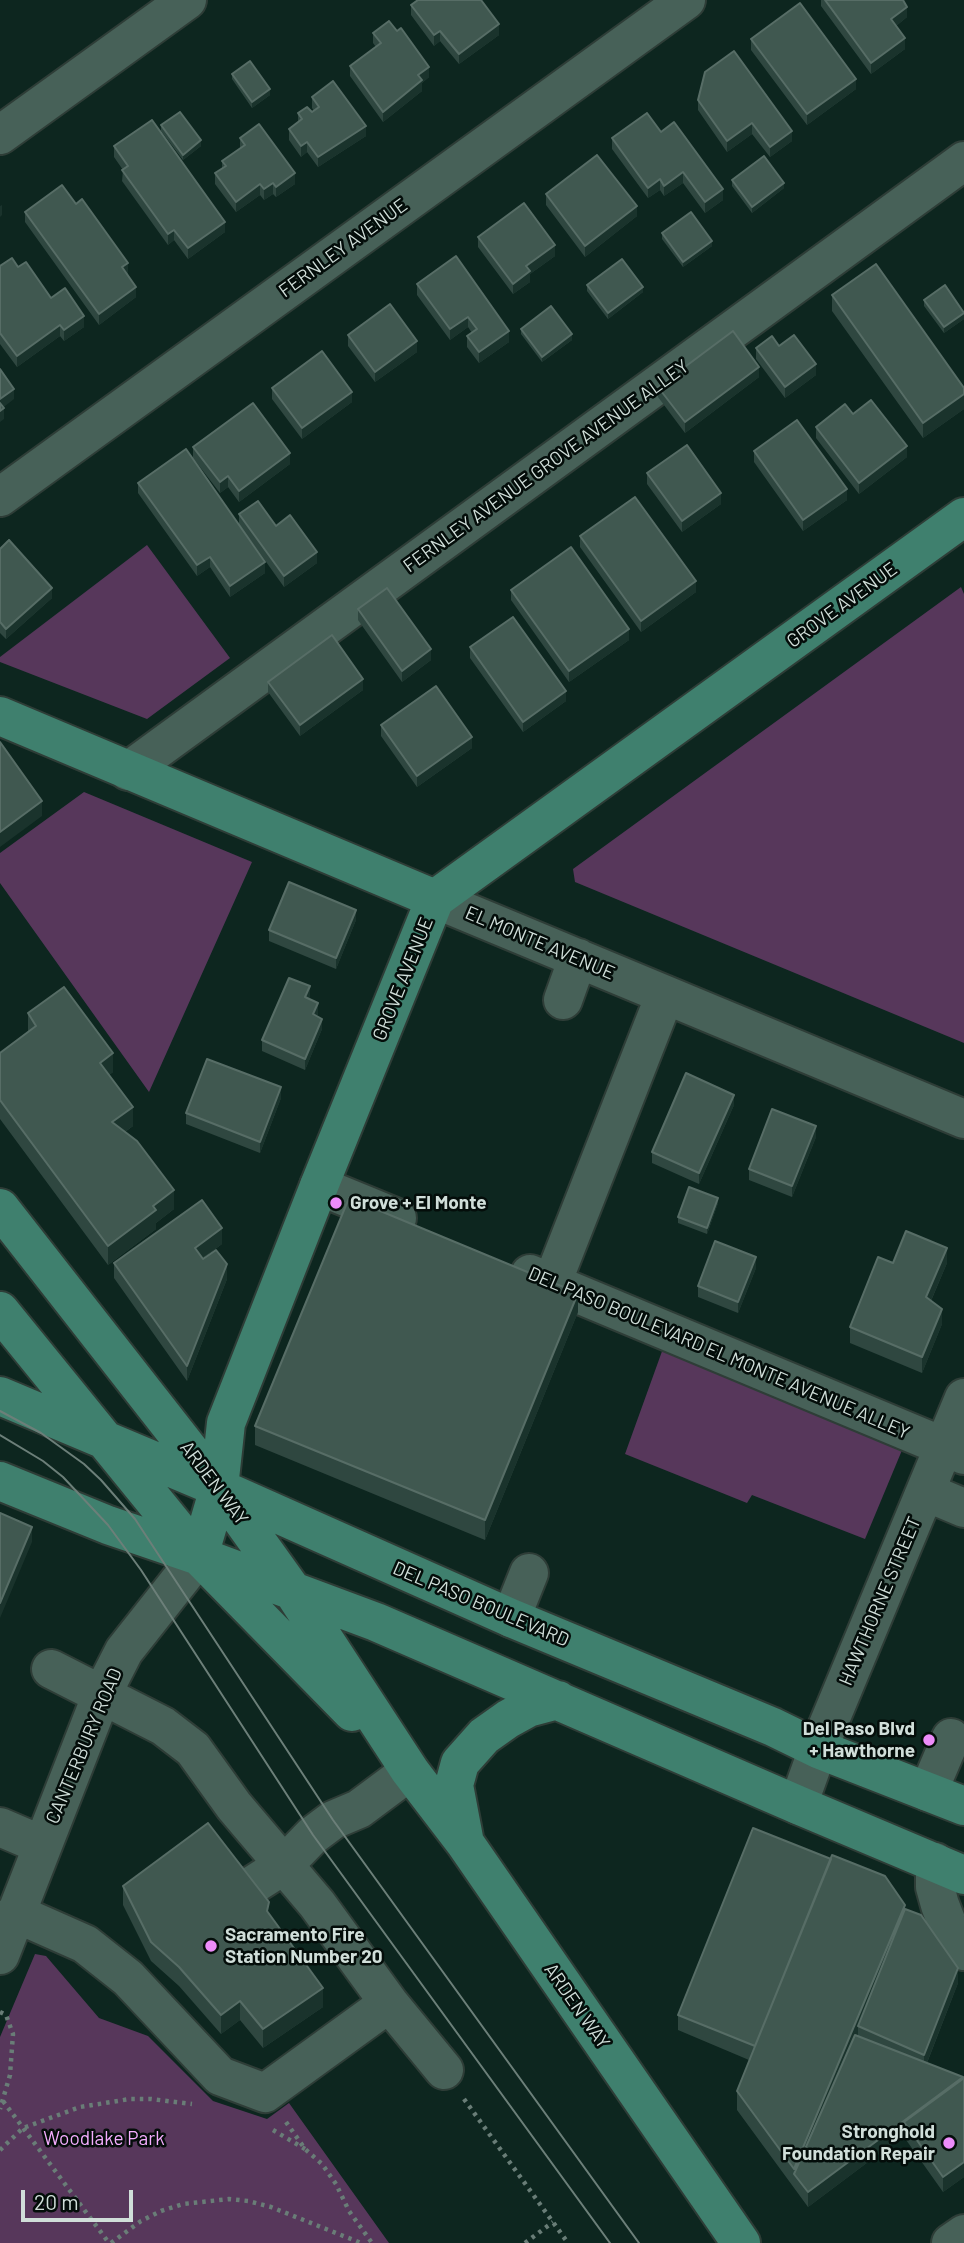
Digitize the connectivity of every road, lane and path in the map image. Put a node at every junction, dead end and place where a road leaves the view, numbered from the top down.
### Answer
1 (187, 0) edge
2 (686, 0) edge
3 (0, 135) edge
4 (964, 161) edge
5 (0, 497) edge
6 (964, 517) edge
7 (0, 716) edge
8 (128, 771) junction
9 (435, 899) junction
10 (578, 958) junction
11 (665, 995) junction
12 (563, 1000) dead end
13 (964, 1119) edge
14 (319, 1186) junction
15 (0, 1208) edge
16 (426, 1231) edge
17 (496, 1260) edge
18 (552, 1283) junction
19 (0, 1311) edge
20 (0, 1396) edge
21 (964, 1398) edge
22 (105, 1439) junction
23 (954, 1451) edge
24 (0, 1481) edge
25 (219, 1488) junction
26 (926, 1492) junction
27 (964, 1508) edge
28 (199, 1556) junction
29 (529, 1573) dead end
30 (292, 1590) junction
31 (511, 1618) junction
32 (51, 1669) dead end
33 (102, 1694) junction
34 (558, 1700) junction
35 (951, 1738) dead end
36 (818, 1749) junction
37 (410, 1771) junction
38 (929, 1792) junction
39 (798, 1805) junction
40 (964, 1806) edge
41 (0, 1827) edge
42 (465, 1843) junction
43 (42, 1846) junction
44 (284, 1865) junction
45 (949, 1869) edge
46 (245, 1890) edge
47 (15, 1913) junction
48 (964, 1951) edge
49 (0, 1955) edge
50 (389, 2003) junction
51 (0, 2012) edge
52 (444, 2070) joint
53 (3, 2101) junction
54 (197, 2105) dead end
55 (0, 2109) edge
56 (267, 2111) junction
57 (23, 2128) junction
58 (305, 2149) junction
59 (0, 2150) edge
60 (553, 2222) junction
61 (964, 2234) edge
62 (110, 2243) edge
63 (361, 2243) edge
64 (372, 2243) edge
65 (525, 2243) edge
66 (568, 2243) edge
67 (741, 2243) edge
68 (951, 2243) edge

1 - 3 street
2 - 5 street, FERNLEY AVENUE
4 - 8 street, FERNLEY AVENUE GROVE AVENUE ALLEY
6 - 9 main road, GROVE AVENUE
7 - 8 main road, EL MONTE AVENUE
8 - 9 main road, EL MONTE AVENUE
9 - 10 street, EL MONTE AVENUE
9 - 14 main road, GROVE AVENUE
10 - 11 street, EL MONTE AVENUE
10 - 12 street
11 - 13 street, EL MONTE AVENUE
11 - 18 street
14 - 16 street
14 - 25 main road, GROVE AVENUE
15 - 25 main road, ARDEN WAY
17 - 18 street, DEL PASO BOULEVARD EL MONTE AVENUE ALLEY
18 - 23 street, DEL PASO BOULEVARD EL MONTE AVENUE ALLEY
19 - 22 main road, ARDEN WAY
20 - 22 main road, DEL PASO BOULEVARD
21 - 23 street, HAWTHORNE STREET
22 - 25 main road, DEL PASO BOULEVARD
22 - 28 main road, ARDEN WAY
23 - 26 street, HAWTHORNE STREET
24 - 28 main road
25 - 28 main road, GROVE AVENUE
25 - 30 main road, ARDEN WAY
25 - 31 main road, DEL PASO BOULEVARD
26 - 27 street
26 - 36 street, HAWTHORNE STREET
28 - 30 main road
28 - 33 street, CANTERBURY ROAD
28 - 37 main road, ARDEN WAY
29 - 31 street
30 - 34 main road
30 - 37 main road, ARDEN WAY
31 - 36 main road, DEL PASO BOULEVARD
32 - 33 street
33 - 43 street, CANTERBURY ROAD
33 - 44 street
34 - 39 main road
34 - 42 main road
35 - 38 street
36 - 38 main road, DEL PASO BOULEVARD
36 - 39 street, HAWTHORNE STREET
37 - 42 main road, ARDEN WAY
37 - 44 street
38 - 40 main road, DEL PASO BOULEVARD
39 - 45 main road
41 - 43 street
42 - 67 main road, ARDEN WAY
43 - 47 street, CANTERBURY ROAD
44 - 46 street
44 - 50 street
45 - 48 street
47 - 49 street, CANTERBURY ROAD
47 - 56 street
50 - 52 street
50 - 56 street
51 - 53 path
52 - 60 path
53 - 55 path
53 - 57 path
54 - 57 path
56 - 58 path
56 - 58 path
57 - 59 path
57 - 62 path
58 - 64 path
60 - 65 path
60 - 66 path
61 - 68 street
62 - 63 path

